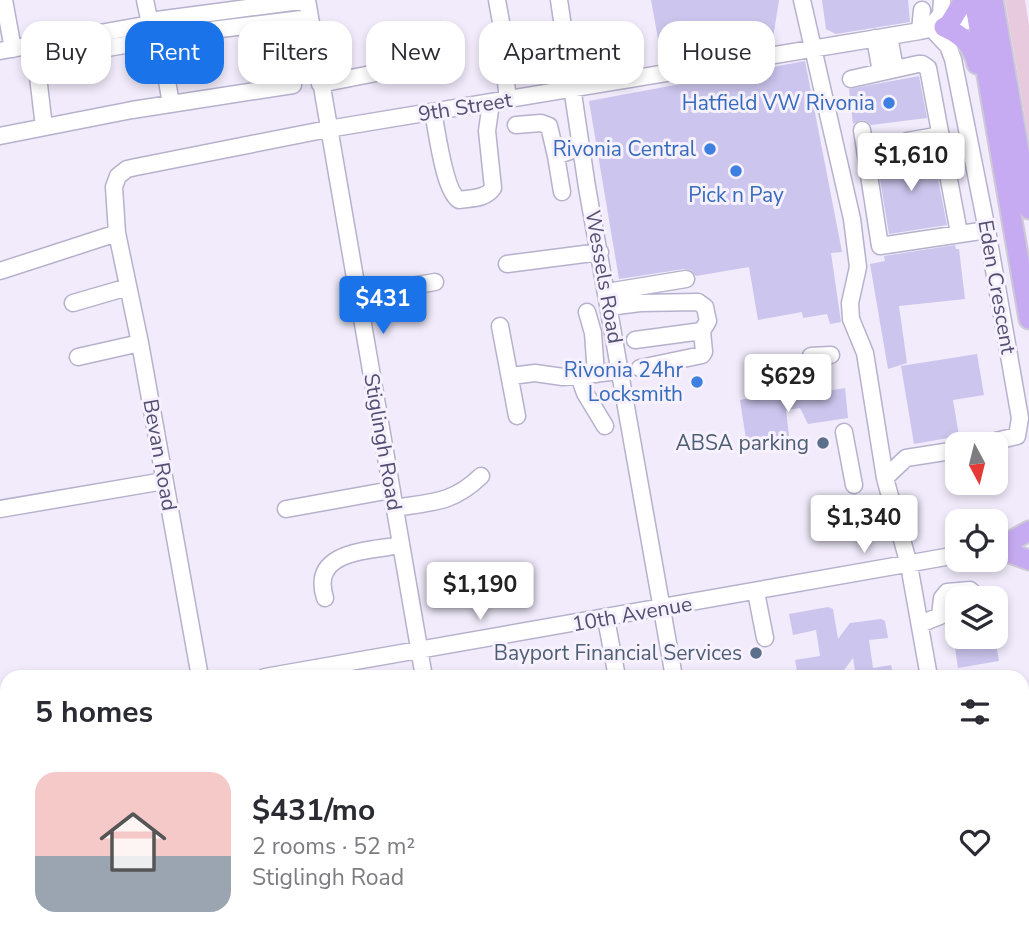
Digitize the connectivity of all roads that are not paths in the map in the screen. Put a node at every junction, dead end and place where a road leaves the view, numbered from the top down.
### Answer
1 (4, 0) edge
2 (145, 0) edge
3 (307, 0) edge
4 (497, 0) edge
5 (559, 0) edge
6 (802, 0) edge
7 (942, 0) edge
8 (964, 0) edge
9 (985, 8) edge
10 (922, 10) dead end
11 (310, 18) junction
12 (150, 21) edge
13 (202, 21) edge
14 (310, 21) edge
15 (224, 25) edge
16 (935, 28) junction
17 (882, 37) junction
18 (813, 48) junction
19 (7, 50) edge
20 (888, 70) junction
21 (851, 79) dead end
22 (39, 84) edge
23 (166, 84) edge
24 (320, 84) edge
25 (293, 85) dead end
26 (572, 90) junction
27 (508, 100) junction
28 (491, 103) junction
29 (171, 104) junction
30 (433, 113) junction
31 (516, 125) dead end
32 (44, 127) junction
33 (328, 129) junction
34 (941, 135) junction
35 (998, 135) junction
36 (0, 136) edge
37 (834, 136) junction
38 (907, 141) dead end
39 (581, 146) junction
40 (556, 156) junction
41 (562, 192) dead end
42 (1029, 209) edge
43 (852, 219) junction
44 (987, 230) junction
45 (876, 231) junction
46 (117, 233) junction
47 (959, 233) junction
48 (600, 252) junction
49 (507, 264) dead end
50 (0, 271) edge
51 (686, 279) dead end
52 (435, 282) dead end
53 (128, 287) junction
54 (357, 295) junction
55 (73, 303) dead end
56 (609, 304) junction
57 (587, 312) dead end
58 (1029, 319) edge
59 (500, 326) dead end
60 (702, 331) junction
61 (635, 340) dead end
62 (140, 343) junction
63 (831, 355) dead end
64 (811, 356) dead end
65 (78, 357) dead end
66 (640, 368) dead end
67 (620, 371) junction
68 (596, 374) junction
69 (511, 376) junction
70 (579, 376) junction
71 (517, 416) dead end
72 (605, 426) dead end
73 (844, 432) dead end
74 (1008, 439) edge
75 (945, 452) edge
76 (481, 476) dead end
77 (885, 478) junction
78 (164, 481) junction
79 (854, 485) dead end
80 (391, 490) junction
81 (394, 508) junction
82 (0, 509) edge
83 (286, 509) dead end
84 (1029, 531) edge
85 (401, 545) junction
86 (1008, 545) edge
87 (1008, 546) edge
88 (1008, 547) edge
89 (1029, 550) edge
90 (945, 558) edge
91 (1029, 560) edge
92 (909, 565) junction
93 (756, 592) junction
94 (945, 594) edge
95 (325, 597) dead end
96 (662, 609) junction
97 (606, 619) junction
98 (920, 624) junction
99 (765, 638) dead end
100 (419, 651) junction
101 (199, 670) edge
102 (362, 670) edge
103 (423, 670) edge
104 (616, 670) edge
105 (673, 670) edge
106 (928, 670) edge

1 - 19 street
2 - 12 street
3 - 11 street, Stiglingh Road
3 - 13 street
4 - 27 street
5 - 26 street, Wessels Road
6 - 18 street
7 - 16 street
8 - 16 main road
9 - 16 street, 9th Street
9 - 35 main road
9 - 42 main road
10 - 16 street
11 - 14 street, Stiglingh Road
11 - 15 street
16 - 17 street, 9th Street
16 - 35 main road
16 - 44 street, Eden Crescent
17 - 18 street, 9th Street
17 - 20 street
18 - 26 street, 9th Street
18 - 37 street
20 - 21 street
20 - 34 street
22 - 32 street
23 - 29 street
24 - 33 street, Stiglingh Road
25 - 29 street
26 - 27 street, 9th Street
26 - 39 street, Wessels Road
27 - 28 street, 9th Street
28 - 30 street, 9th Street
28 - 30 street
29 - 32 street
30 - 33 street, 9th Street
31 - 40 street
32 - 36 street
33 - 46 street, 9th Street
33 - 54 street, Stiglingh Road
34 - 38 street
34 - 47 street
35 - 58 main road
37 - 43 street
37 - 45 street
39 - 40 street
39 - 48 street, Wessels Road
40 - 41 street
43 - 45 street
43 - 77 street
44 - 47 street
44 - 74 street, Eden Crescent
45 - 47 street
46 - 50 street
46 - 53 street, Bevan Road
48 - 49 street
48 - 56 street, Wessels Road
51 - 56 street
52 - 54 street
53 - 55 street
53 - 62 street, Bevan Road
54 - 80 street, Stiglingh Road
56 - 60 street
56 - 67 street, Wessels Road
57 - 68 street
59 - 69 street
60 - 61 street
60 - 66 street
62 - 65 street
62 - 78 street, Bevan Road
63 - 64 street
67 - 68 street
67 - 96 street, Wessels Road
68 - 70 street
69 - 70 street
69 - 71 street
70 - 72 street
73 - 79 street
75 - 77 street
76 - 81 street
77 - 92 street
78 - 82 street
78 - 101 street, Bevan Road
80 - 81 street, Stiglingh Road
80 - 83 street
81 - 85 street, Stiglingh Road
84 - 86 main road
85 - 95 street
85 - 100 street, Stiglingh Road
87 - 89 street
88 - 91 main road
90 - 92 street, 10th Avenue
92 - 93 street, 10th Avenue
92 - 98 street
93 - 96 street, 10th Avenue
93 - 99 street
94 - 98 street
96 - 97 street, 10th Avenue
96 - 105 street, Wessels Road
97 - 100 street, 10th Avenue
97 - 104 street
98 - 106 street
100 - 102 street, 10th Avenue
100 - 103 street, Stiglingh Road

